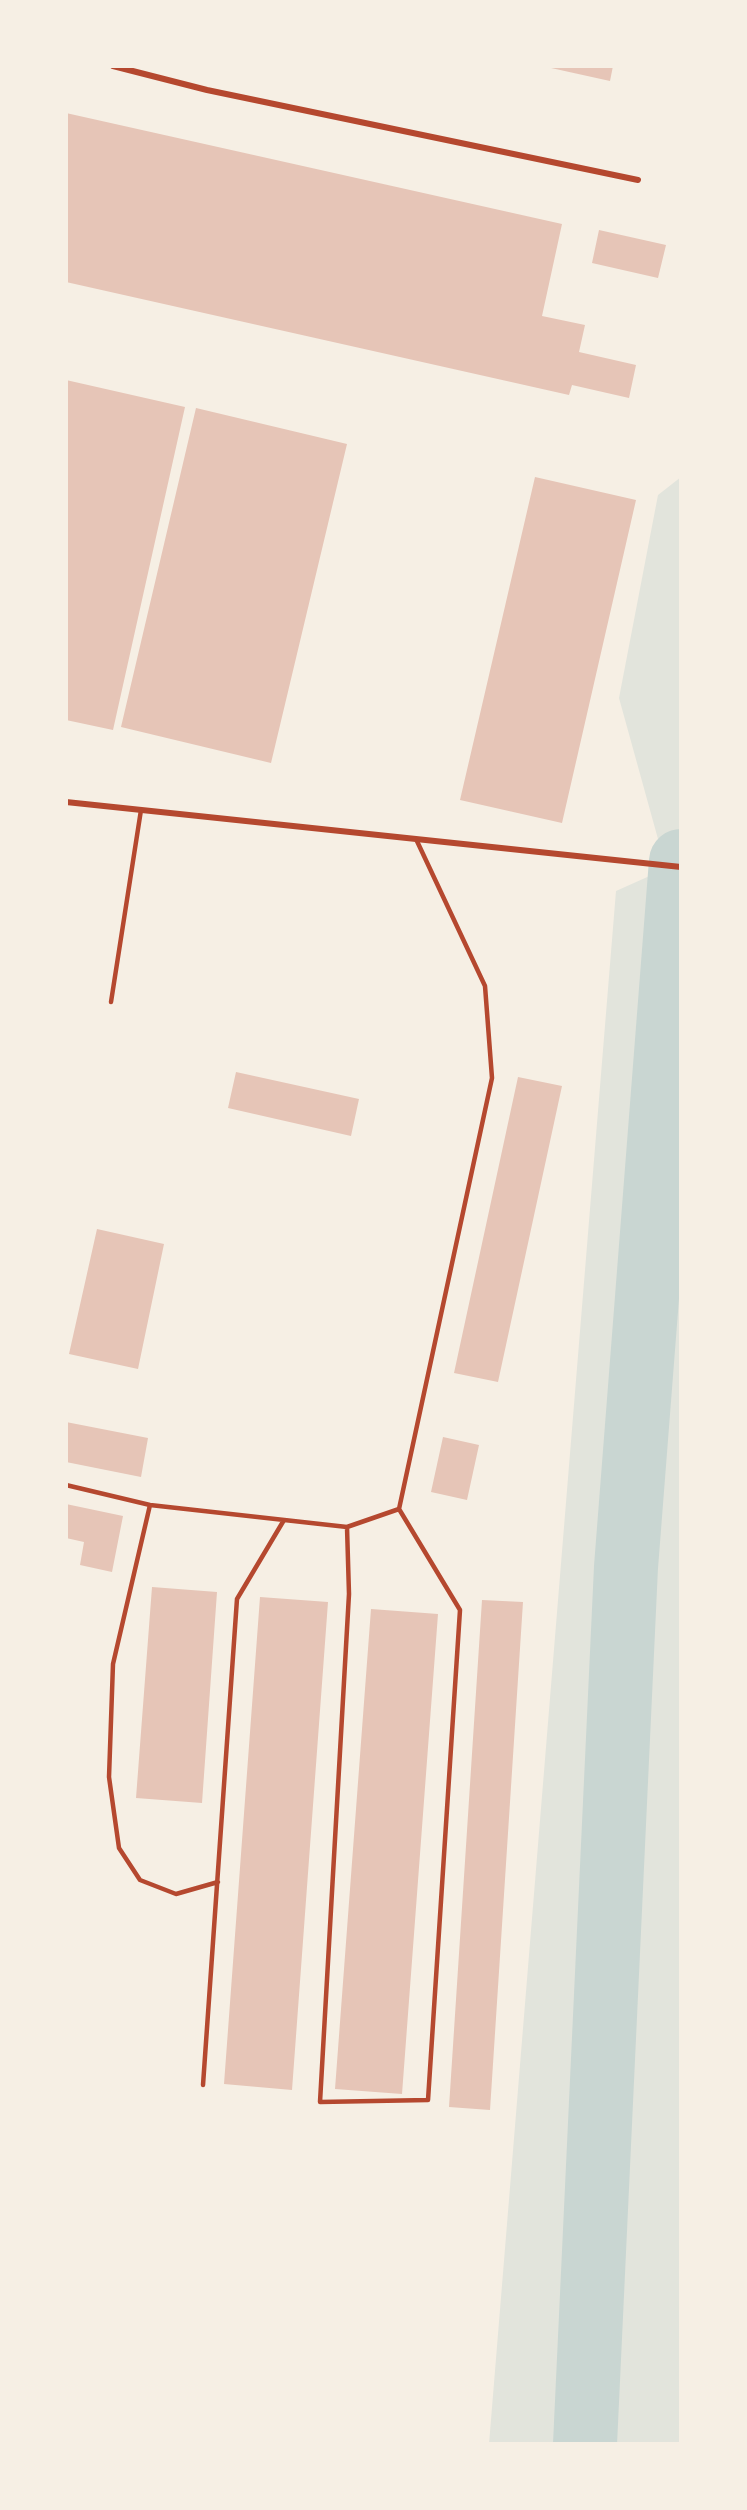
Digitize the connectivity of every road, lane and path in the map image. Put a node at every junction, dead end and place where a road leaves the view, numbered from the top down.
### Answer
1 (113, 66) edge
2 (638, 180) dead end
3 (66, 802) edge
4 (141, 810) junction
5 (416, 839) junction
6 (681, 867) edge
7 (111, 1002) dead end
8 (66, 1485) edge
9 (150, 1505) junction
10 (399, 1509) junction
11 (284, 1520) junction
12 (347, 1527) junction
13 (218, 1882) junction
14 (203, 2085) dead end

1 - 2 street
3 - 4 street
4 - 5 street
4 - 7 lane
5 - 6 street
5 - 10 lane
8 - 9 lane
9 - 11 lane
9 - 13 lane
10 - 12 lane
10 - 12 lane
11 - 12 lane
11 - 13 lane
13 - 14 lane

